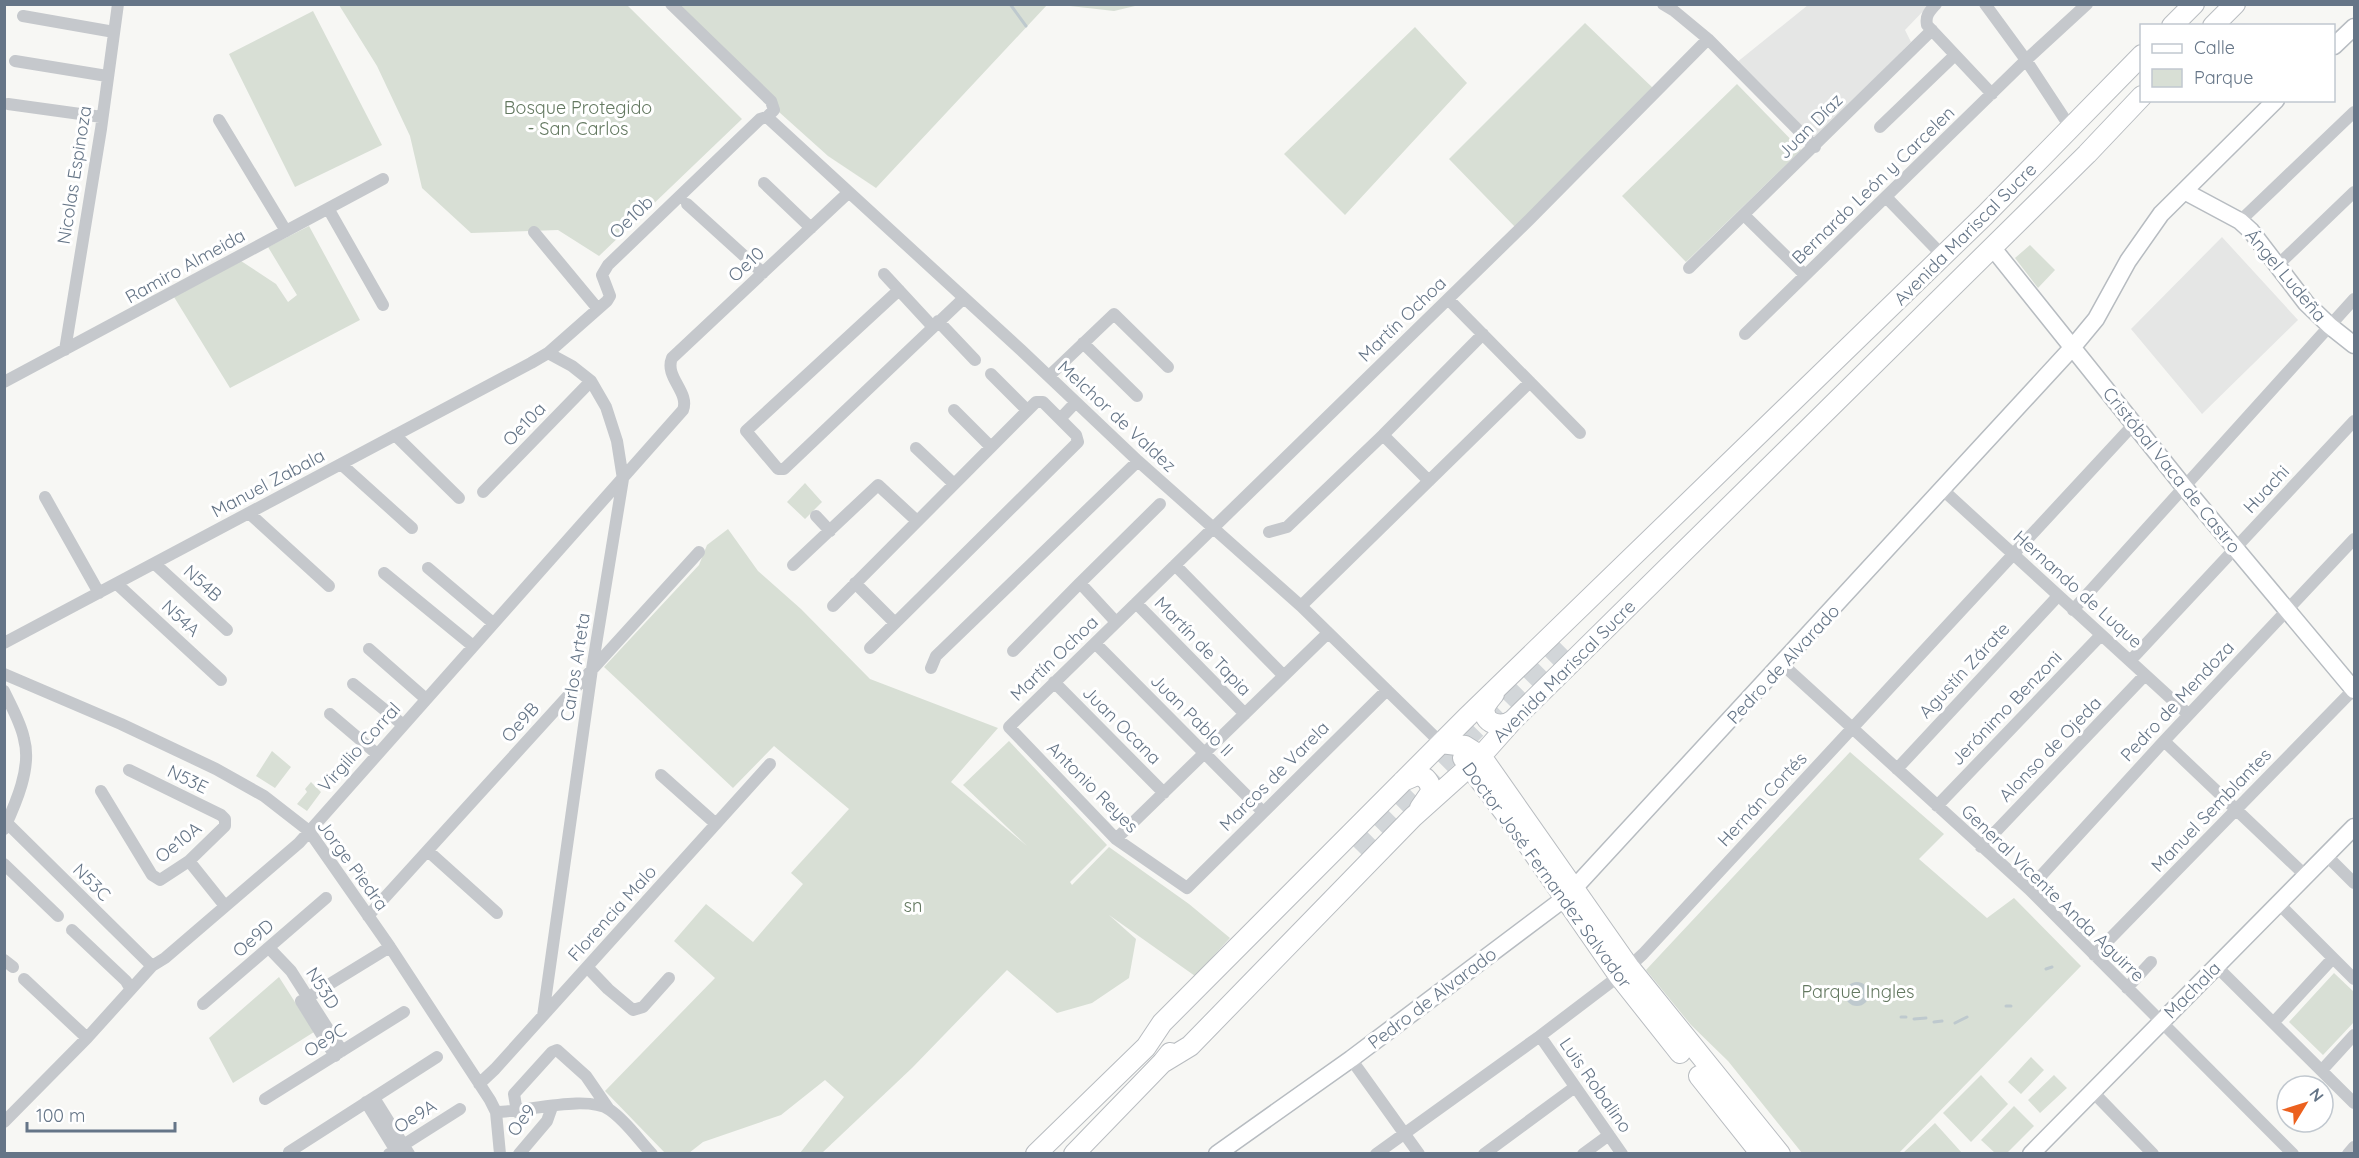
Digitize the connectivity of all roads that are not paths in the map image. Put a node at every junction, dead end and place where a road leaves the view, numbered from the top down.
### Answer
1 (118, 4) edge
2 (671, 4) edge
3 (1664, 4) edge
4 (1936, 4) edge
5 (1985, 4) edge
6 (2087, 4) edge
7 (2194, 4) edge
8 (2235, 4) edge
9 (23, 16) dead end
10 (2174, 24) edge
11 (2215, 24) edge
12 (2355, 27) edge
13 (1932, 30) junction
14 (114, 32) junction
15 (1708, 39) junction
16 (2335, 45) edge
17 (1955, 55) junction
18 (2026, 60) junction
19 (15, 61) dead end
20 (2139, 61) edge
21 (107, 76) junction
22 (1992, 94) junction
23 (2140, 98) edge
24 (2274, 102) edge
25 (8, 104) dead end
26 (2355, 112) edge
27 (102, 117) junction
28 (767, 117) junction
29 (219, 120) dead end
30 (1880, 127) dead end
31 (2070, 127) junction
32 (1815, 147) junction
33 (383, 179) dead end
34 (764, 183) dead end
35 (2184, 191) junction
36 (849, 192) junction
37 (2355, 192) edge
38 (1886, 197) junction
39 (687, 204) dead end
40 (329, 210) junction
41 (1744, 215) junction
42 (2240, 221) junction
43 (811, 228) junction
44 (286, 231) junction
45 (534, 232) dead end
46 (1992, 247) junction
47 (1943, 256) junction
48 (2278, 264) junction
49 (1689, 268) dead end
50 (763, 273) junction
51 (884, 274) dead end
52 (1805, 275) junction
53 (899, 290) junction
54 (964, 298) junction
55 (1448, 299) junction
56 (2355, 299) edge
57 (383, 305) dead end
58 (598, 309) junction
59 (935, 324) junction
60 (2330, 326) junction
61 (1483, 334) junction
62 (1744, 334) dead end
63 (1083, 343) junction
64 (2355, 345) edge
65 (2072, 348) junction
66 (65, 350) junction
67 (548, 353) junction
68 (975, 360) dead end
69 (670, 363) joint
70 (1168, 366) dead end
71 (991, 374) dead end
72 (1049, 376) junction
73 (591, 381) junction
74 (4, 382) edge
75 (1530, 382) junction
76 (1137, 396) dead end
77 (1076, 402) junction
78 (954, 410) dead end
79 (1027, 410) junction
80 (1785, 410) junction
81 (1060, 419) junction
82 (2355, 421) edge
83 (2134, 424) junction
84 (1809, 427) junction
85 (1580, 434) dead end
86 (395, 435) junction
87 (1383, 435) junction
88 (990, 447) junction
89 (916, 448) dead end
90 (1138, 461) junction
91 (341, 464) junction
92 (623, 479) junction
93 (1429, 481) junction
94 (954, 484) junction
95 (2185, 488) junction
96 (1943, 490) junction
97 (483, 492) dead end
98 (45, 497) dead end
99 (459, 498) dead end
100 (1160, 504) dead end
101 (249, 513) junction
102 (816, 516) dead end
103 (916, 521) junction
104 (411, 528) dead end
105 (1213, 528) junction
106 (830, 531) junction
107 (1269, 532) dead end
108 (2353, 545) edge
109 (2235, 547) junction
110 (699, 552) dead end
111 (2012, 554) junction
112 (155, 564) junction
113 (793, 565) dead end
114 (1175, 565) junction
115 (428, 568) dead end
116 (384, 573) dead end
117 (855, 583) junction
118 (1080, 583) junction
119 (117, 584) junction
120 (329, 586) dead end
121 (99, 593) junction
122 (2058, 596) junction
123 (1136, 603) junction
124 (832, 606) dead end
125 (1301, 606) junction
126 (2287, 609) junction
127 (2073, 610) junction
128 (1116, 622) junction
129 (493, 623) junction
130 (895, 623) junction
131 (227, 630) dead end
132 (1328, 633) junction
133 (2101, 635) junction
134 (1095, 642) junction
135 (4, 643) edge
136 (473, 646) junction
137 (870, 648) dead end
138 (369, 649) dead end
139 (1013, 651) dead end
140 (2130, 661) junction
141 (1782, 664) junction
142 (931, 668) dead end
143 (592, 669) junction
144 (5, 674) edge
145 (2145, 675) junction
146 (1284, 676) junction
147 (221, 680) dead end
148 (1054, 682) junction
149 (353, 684) dead end
150 (1499, 687) junction
151 (2354, 689) edge
152 (1387, 690) junction
153 (4, 691) edge
154 (426, 699) junction
155 (330, 714) dead end
156 (1245, 714) junction
157 (2188, 714) junction
158 (1513, 720) junction
159 (402, 724) junction
160 (1009, 727) joint
161 (1854, 728) junction
162 (2164, 741) junction
163 (1441, 743) junction
164 (1205, 753) junction
165 (377, 754) junction
166 (1476, 761) junction
167 (770, 764) dead end
168 (1897, 769) junction
169 (129, 770) dead end
170 (660, 775) dead end
171 (1403, 782) junction
172 (101, 791) dead end
173 (1164, 793) junction
174 (1937, 806) junction
175 (2236, 811) junction
176 (1263, 812) junction
177 (1413, 817) junction
178 (716, 824) junction
179 (6, 826) edge
180 (225, 826) joint
181 (2355, 827) edge
182 (309, 831) junction
183 (1116, 839) junction
184 (1981, 847) junction
185 (428, 851) junction
186 (2326, 855) junction
187 (189, 861) junction
188 (4, 864) edge
189 (2306, 876) junction
190 (2355, 883) edge
191 (1187, 888) joint
192 (2028, 889) junction
193 (1570, 894) junction
194 (326, 898) dead end
195 (2278, 903) junction
196 (225, 906) junction
197 (497, 913) dead end
198 (58, 916) dead end
199 (369, 916) junction
200 (72, 930) dead end
201 (388, 944) junction
202 (266, 951) junction
203 (2094, 955) junction
204 (2334, 958) junction
205 (2151, 962) dead end
206 (152, 966) junction
207 (2216, 966) junction
208 (587, 967) junction
209 (1624, 971) junction
210 (669, 978) dead end
211 (24, 979) dead end
212 (2355, 979) edge
213 (130, 988) junction
214 (2127, 988) junction
215 (303, 997) junction
216 (203, 1004) dead end
217 (404, 1012) dead end
218 (543, 1016) junction
219 (2159, 1022) junction
220 (2274, 1022) junction
221 (2355, 1035) edge
222 (1540, 1036) junction
223 (87, 1038) junction
224 (1146, 1047) junction
225 (338, 1053) junction
226 (437, 1057) dead end
227 (1351, 1059) junction
228 (1162, 1064) junction
229 (2323, 1070) junction
230 (479, 1084) junction
231 (1575, 1087) junction
232 (2093, 1092) junction
233 (265, 1099) dead end
234 (370, 1100) junction
235 (2355, 1103) edge
236 (552, 1107) junction
237 (460, 1109) dead end
238 (609, 1109) junction
239 (496, 1112) junction
240 (517, 1112) junction
241 (4, 1122) edge
242 (1404, 1134) junction
243 (1609, 1135) junction
244 (2355, 1147) edge
245 (399, 1151) edge
246 (289, 1152) dead end
247 (500, 1154) edge
248 (519, 1154) edge
249 (652, 1154) edge
250 (1036, 1154) edge
251 (1074, 1154) edge
252 (1217, 1154) edge
253 (1376, 1154) edge
254 (1419, 1154) edge
255 (1484, 1154) edge
256 (1583, 1154) edge
257 (1622, 1154) edge
258 (1761, 1154) edge
259 (1780, 1154) edge
260 (2031, 1154) edge
261 (2153, 1154) edge
262 (2293, 1154) edge
263 (2348, 1154) edge

1 - 14 street, Nicolas Espinoza
2 - 28 street
3 - 15 street
4 - 13 street
5 - 18 street
6 - 18 street, Bernardo León y Carcelen
7 - 10 main road
8 - 11 main road
9 - 14 street
12 - 16 main road
13 - 17 street
13 - 32 street, Juan Díaz
14 - 21 street, Nicolas Espinoza
15 - 32 street
15 - 55 street, Martín Ochoa
17 - 22 street
17 - 30 street
18 - 22 street, Bernardo León y Carcelen
18 - 31 street
19 - 21 street
20 - 31 main road, Avenida Mariscal Sucre
21 - 27 street, Nicolas Espinoza
22 - 38 street, Bernardo León y Carcelen
23 - 46 main road, Avenida Mariscal Sucre
24 - 35 main road, Pedro de Alvarado
25 - 27 street
26 - 42 street
27 - 66 street, Nicolas Espinoza
28 - 36 street, Melchor de Valdez
28 - 58 street, Oe10b
29 - 44 street
31 - 47 main road, Avenida Mariscal Sucre
32 - 41 street, Juan Díaz
33 - 40 street, Ramiro Almeida
34 - 43 street
35 - 42 main road, Ángel Ludeña
35 - 65 main road, Pedro de Alvarado
36 - 43 street, Oe10
36 - 54 street, Melchor de Valdez
37 - 48 street
38 - 47 street
38 - 52 street, Bernardo León y Carcelen
39 - 50 street
40 - 44 street, Ramiro Almeida
40 - 57 street
41 - 49 street, Juan Díaz
41 - 52 street
42 - 48 main road, Ángel Ludeña
43 - 50 street, Oe10
44 - 66 street, Ramiro Almeida
45 - 58 street
46 - 65 main road, Cristóbal Vaca de Castro
46 - 84 main road, Avenida Mariscal Sucre
47 - 80 main road, Avenida Mariscal Sucre
48 - 60 main road, Ángel Ludeña
50 - 69 street, Oe10
51 - 53 street
52 - 62 street, Bernardo León y Carcelen
53 - 59 street
53 - 59 street
54 - 59 street
54 - 72 street, Melchor de Valdez
55 - 61 street
55 - 105 street, Martín Ochoa
56 - 60 street
58 - 67 street
59 - 68 street
60 - 64 main road, Ángel Ludeña
60 - 95 street
61 - 75 street
61 - 87 street
63 - 70 street
63 - 72 street
63 - 76 street
65 - 83 main road, Cristóbal Vaca de Castro
65 - 96 main road, Pedro de Alvarado
66 - 74 street, Ramiro Almeida
67 - 73 street, Carlos Arteta
67 - 86 street, Manuel Zabala
69 - 92 street, Virgilio Corral
71 - 79 street
72 - 77 street, Melchor de Valdez
73 - 92 street, Carlos Arteta
73 - 97 street, Oe10a
75 - 85 street
75 - 93 street
77 - 81 street
77 - 90 street, Melchor de Valdez
78 - 88 street
79 - 81 street
79 - 88 street
80 - 84 main road, Avenida Mariscal Sucre
80 - 150 main road, Avenida Mariscal Sucre
81 - 130 street
82 - 109 street, Huachi
83 - 95 main road, Cristóbal Vaca de Castro
83 - 111 street, Hernán Cortés
84 - 158 main road, Avenida Mariscal Sucre
86 - 91 street, Manuel Zabala
86 - 99 street
87 - 93 street
87 - 107 street
88 - 94 street
89 - 94 street
90 - 105 street, Melchor de Valdez
90 - 142 street
91 - 101 street, Manuel Zabala
91 - 104 street
92 - 129 street, Virgilio Corral
92 - 143 street, Carlos Arteta
93 - 125 street
94 - 103 street
95 - 109 main road, Cristóbal Vaca de Castro
95 - 127 street
96 - 111 street, Hernando de Luque
96 - 141 main road, Pedro de Alvarado
98 - 121 street
100 - 118 street
101 - 112 street, Manuel Zabala
101 - 120 street
102 - 106 street
103 - 106 street
103 - 117 street
105 - 114 street, Martín Ochoa
105 - 125 street, Melchor de Valdez
106 - 113 street
108 - 126 street, Pedro de Mendoza
109 - 126 main road, Cristóbal Vaca de Castro
109 - 140 street, Huachi
110 - 143 street, Oe9B
111 - 122 street, Hernando de Luque
111 - 161 street, Hernán Cortés
112 - 119 street, Manuel Zabala
112 - 131 street, N54B
114 - 123 street, Martín Ochoa
114 - 146 street
115 - 129 street
116 - 136 street
117 - 124 street
117 - 130 street
118 - 128 street
118 - 139 street
119 - 121 street, Manuel Zabala
119 - 147 street, N54A
121 - 135 street, Manuel Zabala
122 - 127 street, Hernando de Luque
122 - 168 street, Agustín Zárate
123 - 128 street, Martín Ochoa
123 - 156 street, Martín de Tapia
125 - 132 street, Melchor de Valdez
126 - 151 main road, Cristóbal Vaca de Castro
126 - 157 street, Pedro de Mendoza
127 - 133 street, Hernando de Luque
128 - 134 street, Martín Ochoa
129 - 136 street, Virgilio Corral
130 - 137 street
132 - 146 street
132 - 152 street, Melchor de Valdez
133 - 140 street, Hernando de Luque
133 - 174 street, Jerónimo Benzoni
134 - 148 street, Martín Ochoa
134 - 164 street, Juan Pablo II
136 - 154 street, Virgilio Corral
138 - 154 street
140 - 145 street, Hernando de Luque
141 - 161 street, General Vicente Anda Aguirre
141 - 193 main road, Pedro de Alvarado
143 - 185 street, Oe9B
143 - 218 street, Carlos Arteta
144 - 182 street, Jorge Piedra
145 - 157 street, Hernando de Luque
145 - 184 street, Alonso de Ojeda
146 - 156 street
148 - 160 street, Martín Ochoa
148 - 173 street, Juan Ocana
149 - 159 street
150 - 158 main road
150 - 163 main road, Avenida Mariscal Sucre
151 - 175 street, Manuel Semblantes
152 - 163 street, Melchor de Valdez
152 - 176 street, Marcos de Varela
153 - 179 street
154 - 159 street, Virgilio Corral
155 - 165 street
156 - 164 street
157 - 162 street, Pedro de Mendoza
158 - 166 main road, Avenida Mariscal Sucre
159 - 165 street, Virgilio Corral
160 - 183 street, Antonio Reyes
161 - 168 street, General Vicente Anda Aguirre
161 - 209 street, Hernán Cortés
162 - 175 street
162 - 192 street, Pedro de Mendoza
163 - 166 main road, Doctor José Fernandez Salvador
163 - 171 main road, Avenida Mariscal Sucre
164 - 173 street
164 - 176 street, Juan Pablo II
165 - 182 street, Virgilio Corral
166 - 177 main road, Avenida Mariscal Sucre
166 - 193 main road, Doctor José Fernandez Salvador
167 - 178 street, Florencia Malo
168 - 174 street, General Vicente Anda Aguirre
169 - 180 street, N53E
170 - 178 street
171 - 177 main road
171 - 224 main road, Avenida Mariscal Sucre
172 - 187 street, Oe10A
173 - 183 street
174 - 184 street, General Vicente Anda Aguirre
175 - 189 street
175 - 203 street, Manuel Semblantes
176 - 191 street, Marcos de Varela
177 - 228 main road, Avenida Mariscal Sucre
178 - 208 street, Florencia Malo
179 - 206 street, N53C
180 - 187 street, Oe10A
181 - 186 main road, Machala
182 - 196 street, Virgilio Corral
182 - 199 street, Jorge Piedra
183 - 191 street, Antonio Reyes
184 - 192 street, General Vicente Anda Aguirre
185 - 197 street
185 - 199 street, Oe9B
186 - 189 main road, Machala
186 - 190 street
187 - 196 street
188 - 198 street
189 - 195 main road, Machala
192 - 203 street, General Vicente Anda Aguirre
193 - 209 main road, Doctor José Fernandez Salvador
193 - 227 main road, Pedro de Alvarado
194 - 202 street, Oe9D
195 - 204 street
195 - 207 main road, Machala
196 - 206 street, Virgilio Corral
199 - 201 street, Jorge Piedra
200 - 213 street
201 - 215 street
201 - 230 street, Jorge Piedra
202 - 215 street, N53D
202 - 216 street, Oe9D
203 - 214 street, General Vicente Anda Aguirre
204 - 212 street
204 - 220 street
205 - 214 street
206 - 213 street, Virgilio Corral
207 - 219 main road, Machala
207 - 220 street
208 - 210 street
208 - 218 street, Florencia Malo
209 - 222 street, Hernán Cortés
209 - 258 main road, Doctor José Fernandez Salvador
209 - 259 main road, Doctor José Fernandez Salvador
211 - 223 street
213 - 223 street, Virgilio Corral
214 - 219 street, General Vicente Anda Aguirre
215 - 225 street, N53D
217 - 225 street, Oe9C
218 - 230 street, Florencia Malo
219 - 232 main road, Machala
219 - 262 street, General Vicente Anda Aguirre
220 - 229 street
221 - 229 street
222 - 231 street, Luis Robalino
222 - 242 street, Hernán Cortés
223 - 241 street, Virgilio Corral
224 - 228 main road, Avenida Mariscal Sucre
224 - 250 main road, Avenida Mariscal Sucre
225 - 233 street, Oe9C
226 - 234 street
227 - 242 street
227 - 252 main road, Pedro de Alvarado
228 - 251 main road, Avenida Mariscal Sucre
229 - 235 street
230 - 239 street, Jorge Piedra
231 - 243 street, Luis Robalino
231 - 255 street
232 - 260 main road, Machala
232 - 261 street
234 - 245 street
234 - 246 street
236 - 238 street
236 - 240 street
236 - 248 street, Oe9
237 - 245 street, Oe9A
238 - 240 street
238 - 249 street
239 - 240 street
239 - 247 street, Jorge Piedra
242 - 253 street, Hernán Cortés
242 - 254 street
243 - 256 street
243 - 257 street, Luis Robalino
244 - 263 street

